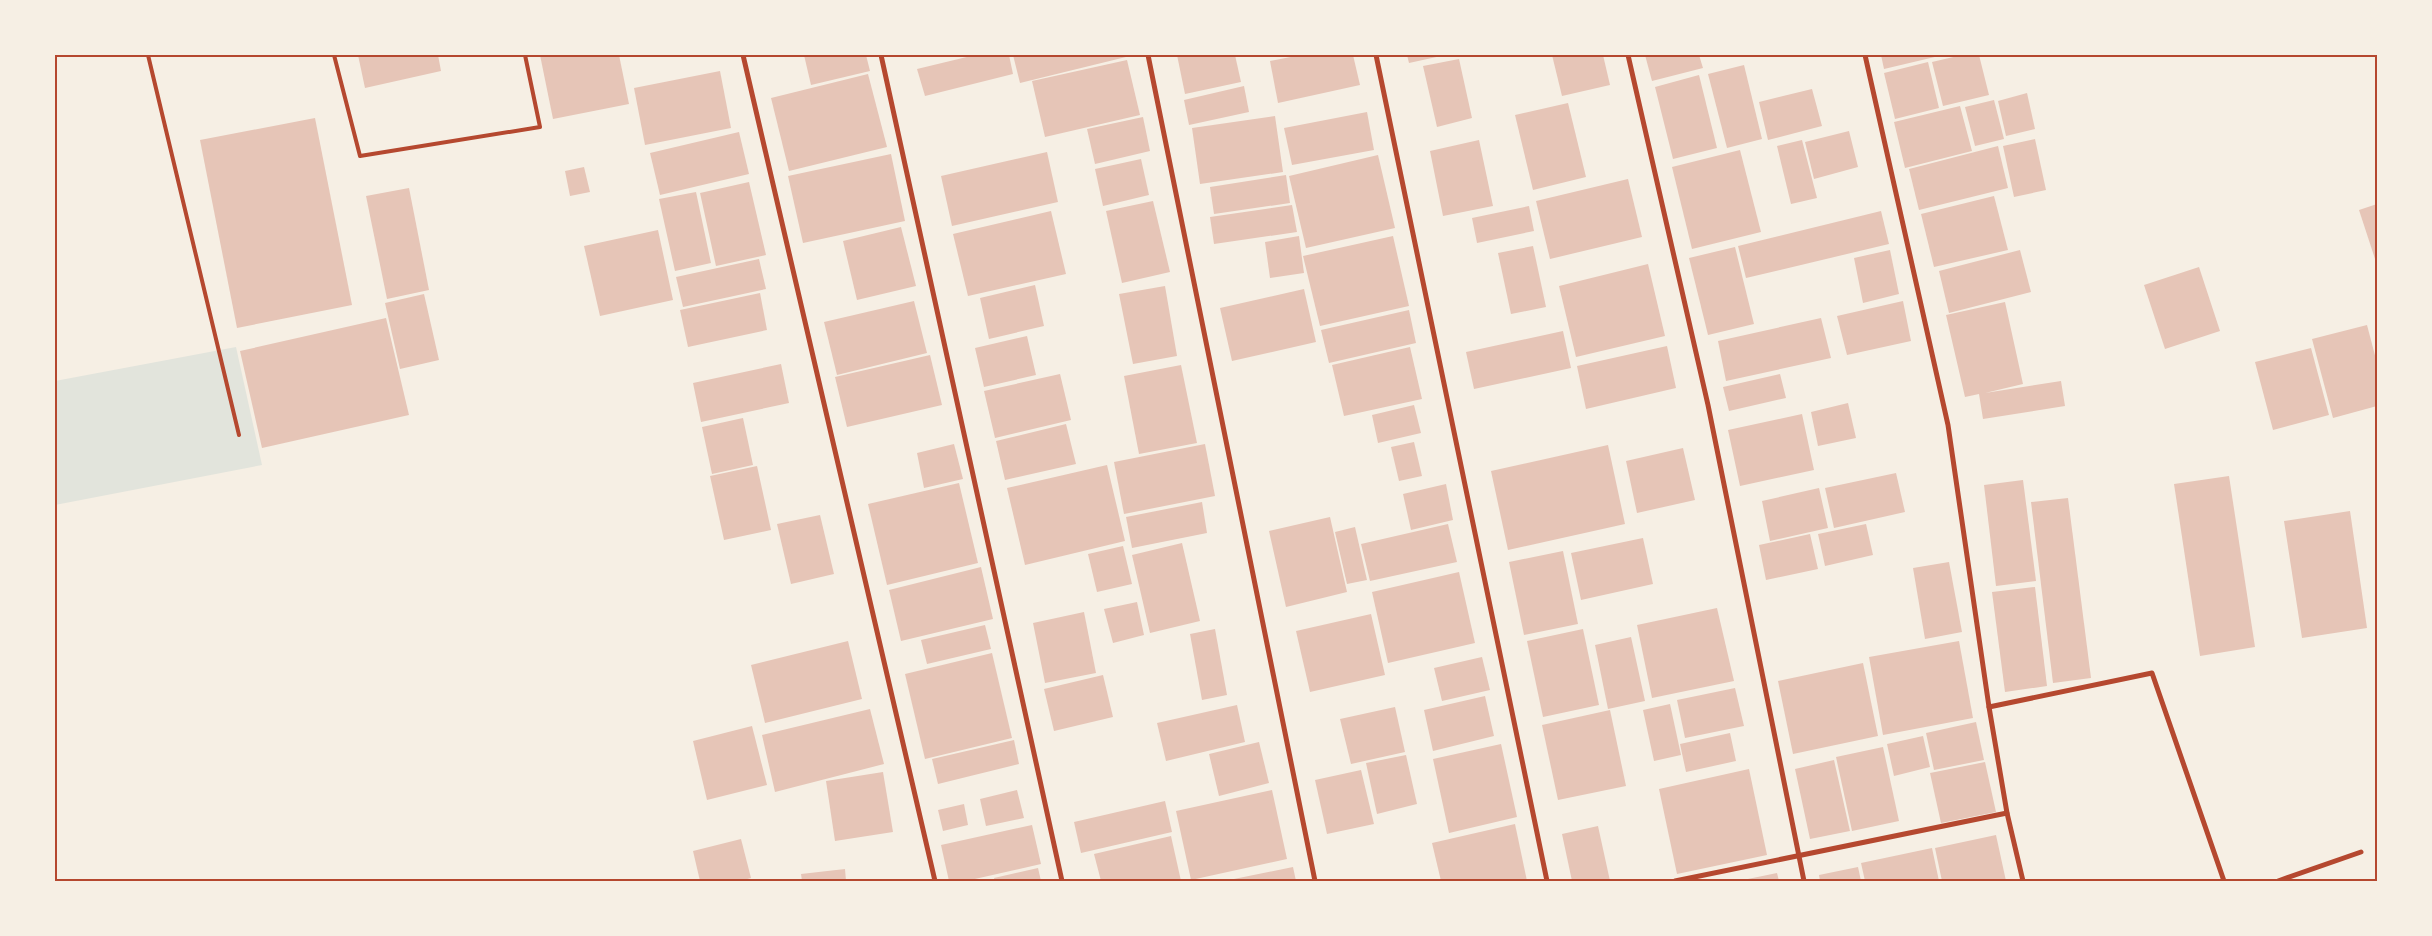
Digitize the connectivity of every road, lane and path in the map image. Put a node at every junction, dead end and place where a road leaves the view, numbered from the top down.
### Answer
1 (148, 55) edge
2 (334, 55) edge
3 (525, 55) edge
4 (743, 55) edge
5 (881, 55) edge
6 (1148, 55) edge
7 (1376, 55) edge
8 (1628, 55) edge
9 (1865, 55) edge
10 (239, 435) dead end
11 (1989, 707) junction
12 (2007, 812) junction
13 (2361, 852) dead end
14 (1799, 855) junction
15 (2292, 878) edge
16 (934, 881) edge
17 (1062, 881) edge
18 (1315, 881) edge
19 (1547, 881) edge
20 (1675, 881) edge
21 (1804, 881) edge
22 (2023, 881) edge
23 (2224, 881) edge
24 (2278, 881) edge

1 - 10 lane
2 - 3 lane
4 - 16 street
5 - 17 street
6 - 18 street
7 - 19 street
8 - 14 street
9 - 11 street
11 - 12 street
11 - 23 street
12 - 14 street
12 - 22 street
13 - 15 street
14 - 20 street
14 - 21 street
15 - 24 street

